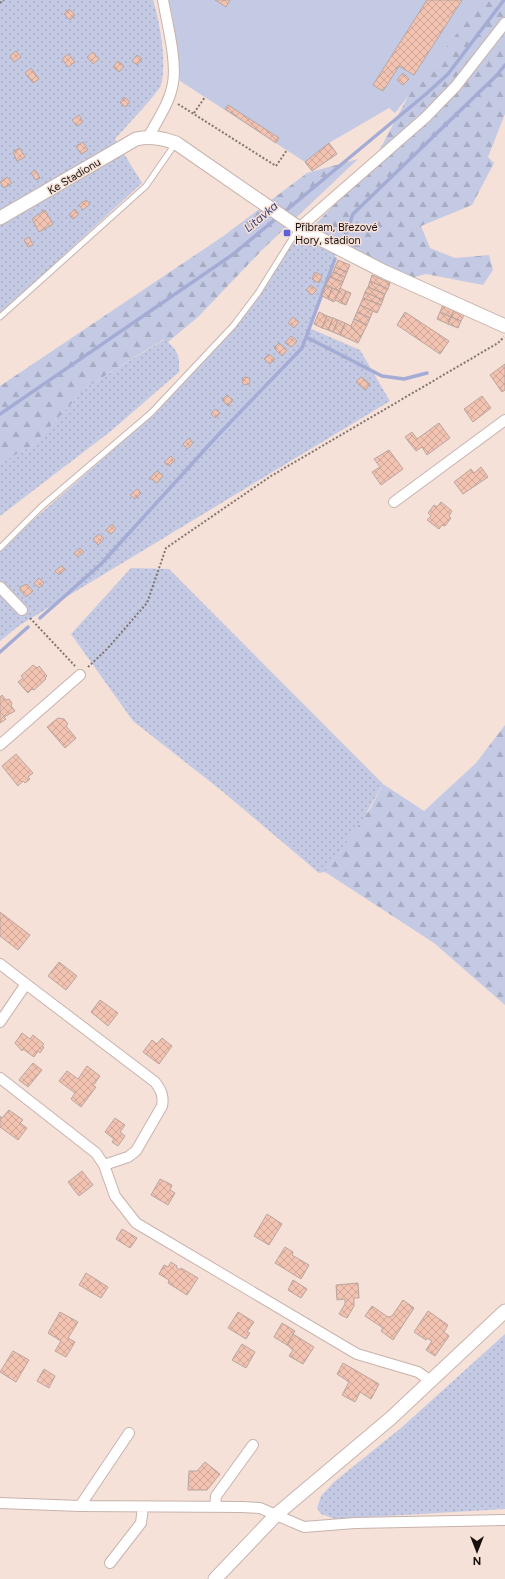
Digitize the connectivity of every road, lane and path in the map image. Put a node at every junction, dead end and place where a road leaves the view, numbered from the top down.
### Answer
1 (4, 0) edge
2 (163, 0) edge
3 (0, 3) edge
4 (505, 23) edge
5 (169, 97) junction
6 (205, 97) dead end
7 (194, 113) junction
8 (149, 136) junction
9 (176, 143) junction
10 (287, 150) dead end
11 (0, 218) edge
12 (294, 225) junction
13 (0, 317) edge
14 (505, 326) edge
15 (505, 336) edge
16 (505, 420) edge
17 (394, 502) dead end
18 (0, 548) edge
19 (0, 587) edge
20 (22, 610) dead end
21 (38, 627) dead end
22 (80, 675) junction
23 (0, 745) edge
24 (0, 964) edge
25 (26, 984) junction
26 (0, 1022) edge
27 (0, 1078) edge
28 (104, 1165) junction
29 (505, 1311) edge
30 (431, 1381) junction
31 (129, 1433) dead end
32 (253, 1445) dead end
33 (0, 1503) edge
34 (80, 1506) junction
35 (215, 1506) junction
36 (143, 1507) junction
37 (277, 1514) junction
38 (505, 1520) edge
39 (110, 1563) dead end
40 (215, 1579) edge

1 - 3 path
2 - 5 street
4 - 12 street
5 - 7 path
5 - 8 street
6 - 7 path
7 - 10 path
8 - 9 street
8 - 11 street, Ke Stadionu
9 - 12 street
9 - 13 lane
12 - 14 street
12 - 18 lane
15 - 22 path
16 - 17 street
19 - 20 street
21 - 22 path
22 - 23 street
24 - 25 street
25 - 26 street
25 - 28 street
27 - 28 street
28 - 30 street
29 - 30 street
30 - 37 street
31 - 34 street
32 - 35 street
33 - 34 street
34 - 36 street
35 - 36 street
35 - 37 street
36 - 39 street
37 - 38 street
37 - 40 street

